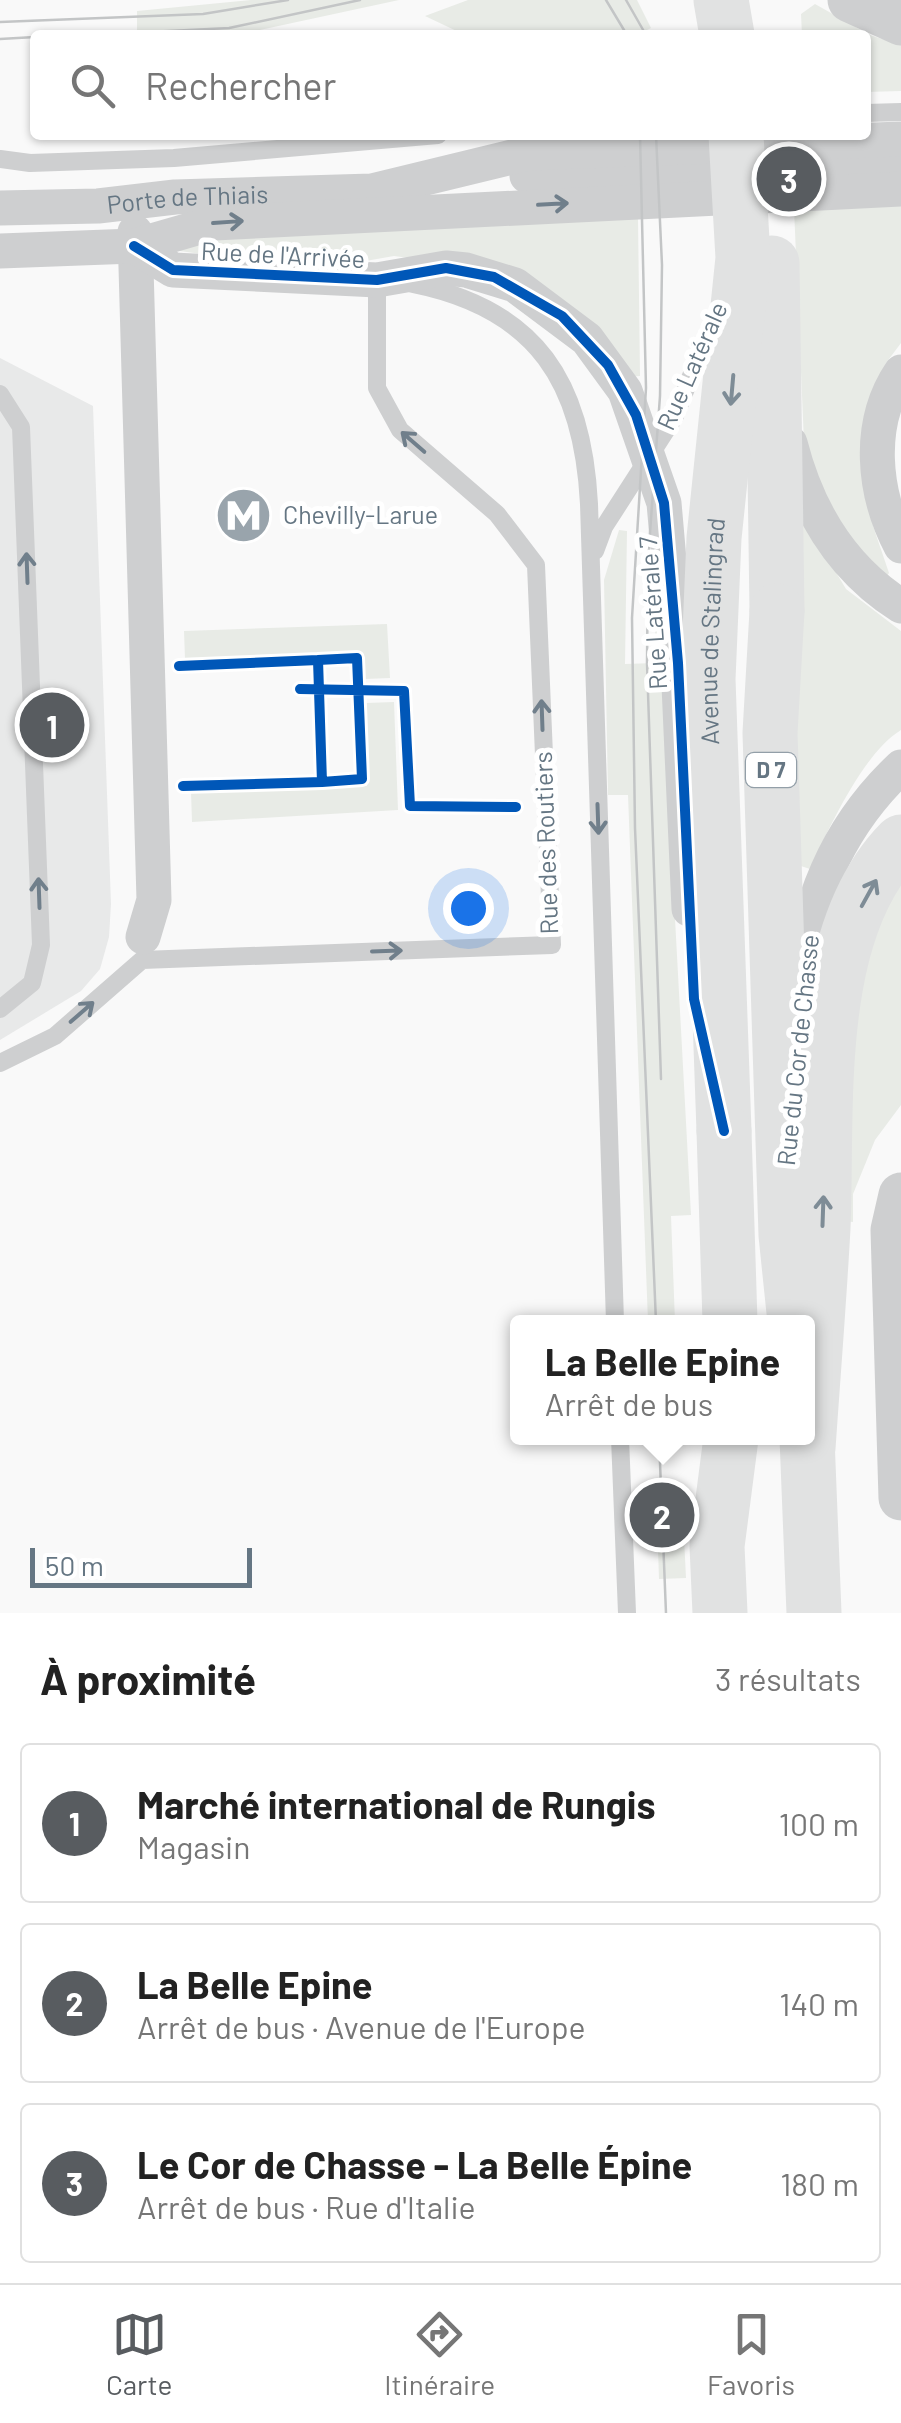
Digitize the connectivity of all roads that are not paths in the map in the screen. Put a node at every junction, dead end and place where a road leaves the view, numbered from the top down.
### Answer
1 (721, 0) edge
2 (758, 0) edge
3 (850, 0) edge
4 (901, 23) edge
5 (726, 30) edge
6 (761, 30) edge
7 (901, 112) edge
8 (871, 113) edge
9 (901, 139) edge
10 (381, 140) edge
11 (736, 140) edge
12 (0, 159) edge
13 (799, 159) edge
14 (901, 162) edge
15 (628, 174) junction
16 (901, 188) edge
17 (136, 201) junction
18 (0, 208) edge
19 (134, 246) junction
20 (0, 250) edge
21 (743, 258) junction
22 (377, 280) junction
23 (901, 372) edge
24 (0, 394) edge
25 (780, 398) junction
26 (650, 455) junction
27 (901, 546) edge
28 (590, 581) junction
29 (901, 606) edge
30 (901, 767) edge
31 (901, 842) edge
32 (143, 937) dead end
33 (0, 1009) edge
34 (0, 1063) edge
35 (724, 1131) junction
36 (785, 1180) junction
37 (901, 1195) edge
38 (615, 1315) edge
39 (730, 1315) edge
40 (795, 1315) edge
41 (815, 1324) edge
42 (620, 1445) edge
43 (732, 1445) edge
44 (734, 1445) edge
45 (807, 1445) edge
46 (901, 1498) edge
47 (627, 1613) edge
48 (720, 1613) edge
49 (746, 1613) edge
50 (814, 1613) edge

1 - 5 main road
2 - 6 main road
3 - 4 street
7 - 8 lane
9 - 13 street
10 - 12 lane
11 - 21 main road, Avenue de Stalingrad / D 7
13 - 14 street
13 - 15 street
13 - 15 street
13 - 16 street
13 - 25 main road, D 7
15 - 17 street, Porte de Thiais
19 -> 15 street
17 - 18 street, Porte de Thiais
17 - 19 street
19 - 20 street
19 - 22 street, Rue de l'Arrivée
19 - 32 street
21 - 26 lane, Rue Latérale
21 -> 35 main road, Avenue de Stalingrad / D 7
22 - 26 street, Rue Latérale 7
22 - 28 lane
34 -> 22 lane, Rue des Routiers
23 - 27 street
33 -> 24 lane
25 - 29 street
25 - 36 main road, D 7
26 - 28 lane, Rue Latérale
26 - 35 street, Rue Latérale 7
28 -> 38 lane
30 - 36 street, Rue du Cor de Chasse
41 -> 31 main road
35 - 39 main road, D 7
36 - 40 main road, D 7
37 - 46 street
42 - 47 lane
43 - 48 main road
44 - 49 main road
45 - 50 main road

